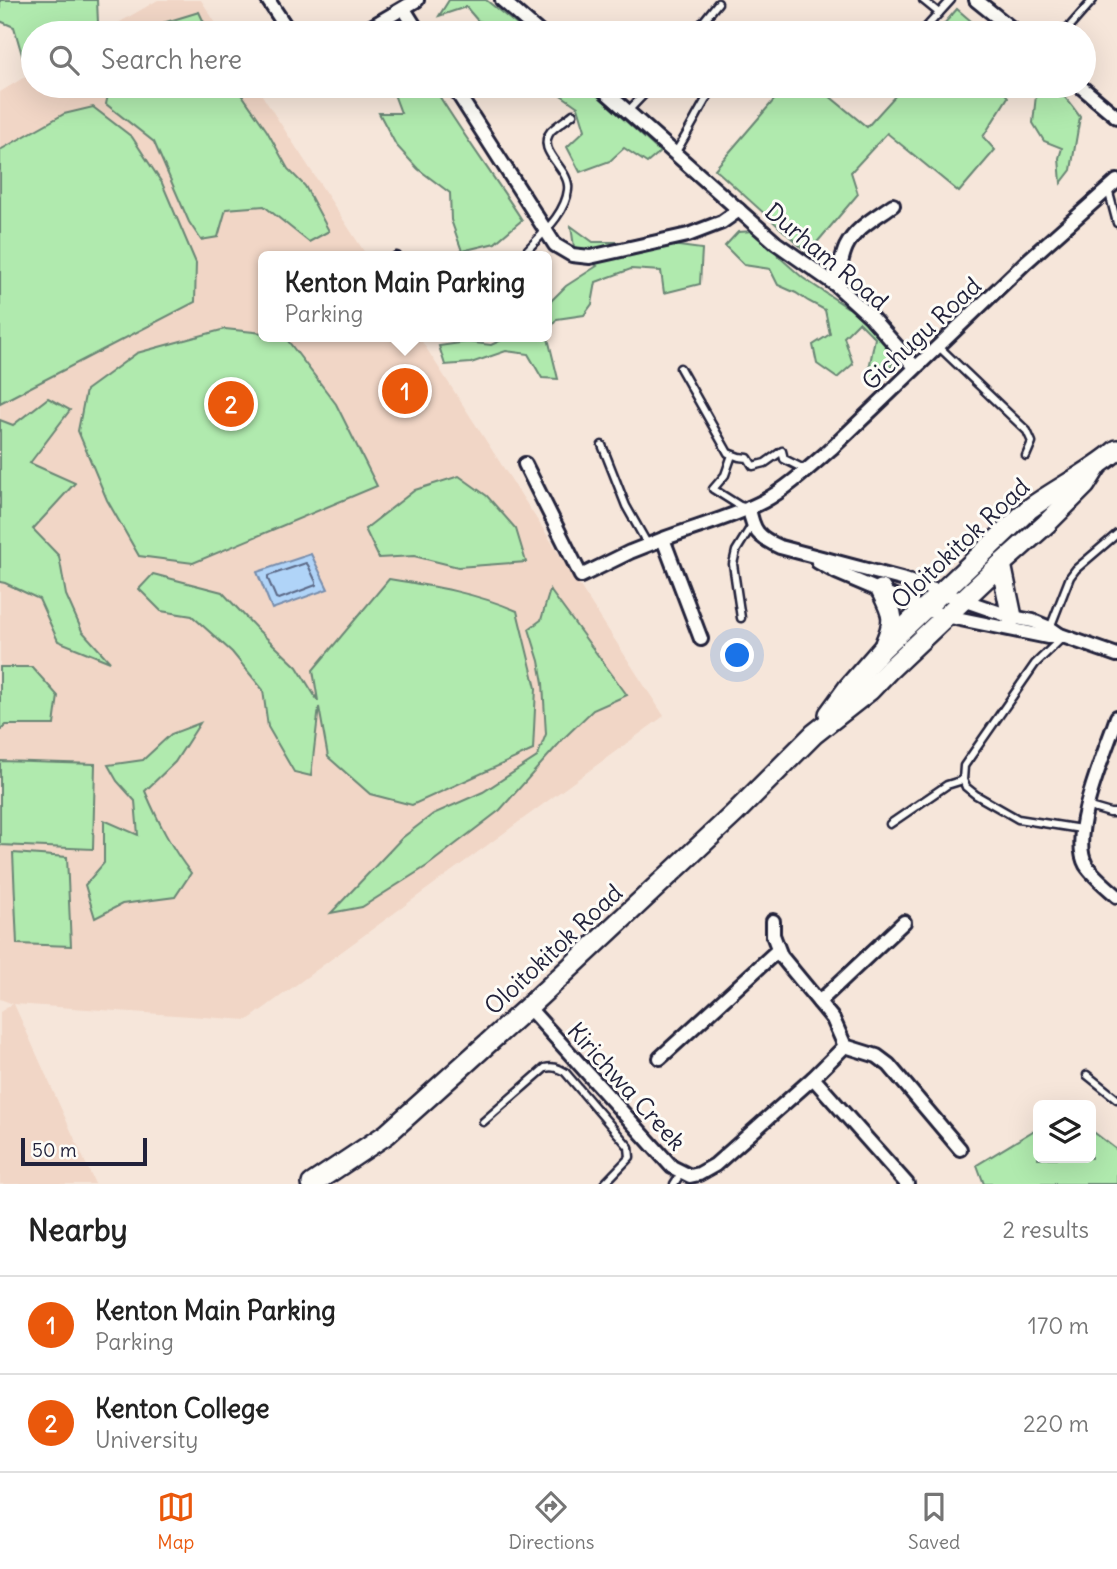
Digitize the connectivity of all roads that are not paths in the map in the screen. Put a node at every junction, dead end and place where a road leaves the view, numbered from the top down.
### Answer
1 (268, 0) edge
2 (417, 0) edge
3 (502, 0) edge
4 (923, 0) edge
5 (951, 0) edge
6 (976, 0) edge
7 (1093, 0) edge
8 (718, 3) dead end
9 (401, 5) edge
10 (939, 13) junction
11 (282, 21) edge
12 (378, 21) edge
13 (411, 21) edge
14 (526, 21) edge
15 (704, 21) edge
16 (931, 21) edge
17 (1002, 21) edge
18 (1075, 21) edge
19 (461, 98) edge
20 (613, 98) edge
21 (640, 98) edge
22 (707, 98) edge
23 (1094, 98) edge
24 (628, 111) junction
25 (573, 114) dead end
26 (1117, 117) edge
27 (674, 153) junction
28 (1113, 185) edge
29 (893, 205) dead end
30 (739, 210) junction
31 (1117, 223) edge
32 (545, 230) junction
33 (526, 251) edge
34 (836, 285) junction
35 (938, 346) junction
36 (915, 367) junction
37 (680, 368) dead end
38 (602, 445) dead end
39 (1117, 450) edge
40 (732, 455) junction
41 (1026, 456) dead end
42 (525, 464) dead end
43 (1097, 466) junction
44 (806, 470) junction
45 (749, 508) junction
46 (752, 525) junction
47 (1117, 534) edge
48 (663, 539) junction
49 (648, 545) junction
50 (805, 554) junction
51 (1001, 564) junction
52 (881, 590) junction
53 (943, 593) junction
54 (963, 600) junction
55 (923, 609) junction
56 (946, 616) junction
57 (1012, 617) junction
58 (741, 618) dead end
59 (1058, 633) junction
60 (701, 639) dead end
61 (883, 648) junction
62 (1117, 655) edge
63 (1117, 717) edge
64 (814, 734) junction
65 (962, 780) junction
66 (1086, 806) junction
67 (1117, 813) edge
68 (890, 824) dead end
69 (1081, 829) junction
70 (1117, 896) edge
71 (773, 921) dead end
72 (904, 922) dead end
73 (778, 950) junction
74 (819, 1002) junction
75 (528, 1007) junction
76 (845, 1046) junction
77 (660, 1058) dead end
78 (581, 1067) junction
79 (1087, 1075) dead end
80 (569, 1077) junction
81 (813, 1078) junction
82 (1117, 1099) edge
83 (483, 1122) dead end
84 (960, 1149) dead end
85 (678, 1178) edge
86 (312, 1184) edge
87 (604, 1184) edge
88 (907, 1184) edge

1 - 11 street
2 - 9 street
3 - 14 street
4 - 10 lane
5 - 10 lane
6 - 17 street
7 - 18 lane
8 - 15 lane
9 - 12 street
9 - 13 street
10 - 16 lane
19 - 32 street, Durham Road
20 - 24 street, Durham Road
21 - 24 lane
22 - 27 lane
23 - 26 street
24 - 27 street, Durham Road
25 - 32 lane
27 - 30 street, Durham Road
28 - 31 lane
28 - 35 street, Gichugu Road
29 - 34 street
30 - 32 street, Durham Road
30 - 34 street, Durham Road
32 - 33 lane
34 - 36 street, Durham Road
35 - 36 street, Gichugu Road
35 - 41 lane
36 - 44 street, Gichugu Road
37 - 40 lane
38 - 49 lane
39 - 43 main road, Oloitokitok Road
40 - 44 lane
40 - 45 lane
42 - 49 street, Gichugu Road
43 - 51 main road, Oloitokitok Road
43 - 53 main road, Oloitokitok Road
44 - 45 street, Gichugu Road
45 - 46 street
45 - 48 street, Gichugu Road
46 - 50 street
46 - 58 lane
47 - 59 lane
48 - 49 street, Gichugu Road
48 - 60 street
50 - 52 street
50 - 53 street
51 - 54 main road, Oloitokitok Road
51 - 57 main road
52 - 55 street
52 - 61 main road
53 - 54 street
53 - 55 main road, Oloitokitok Road
54 - 56 main road, Oloitokitok Road
54 - 57 street
55 - 56 street
55 - 61 main road, Oloitokitok Road
56 - 59 street
56 - 64 main road, Oloitokitok Road
57 - 59 street
59 - 62 street
59 - 65 lane
61 - 64 main road, Oloitokitok Road
63 - 66 street
64 - 75 main road, Oloitokitok Road
65 - 68 lane
65 - 69 lane
66 - 67 lane
66 - 69 street
69 - 70 street
71 - 73 street
72 - 74 street
73 - 74 street
73 - 77 street
74 - 76 street
75 - 78 street, Kirichwa Creek
75 - 86 main road, Oloitokitok Road
76 - 81 street, Kirichwa Creek
76 - 84 street
78 - 80 lane
78 - 85 street, Kirichwa Creek
79 - 82 lane
80 - 83 lane
80 - 87 lane
81 - 85 street, Kirichwa Creek
81 - 88 street

